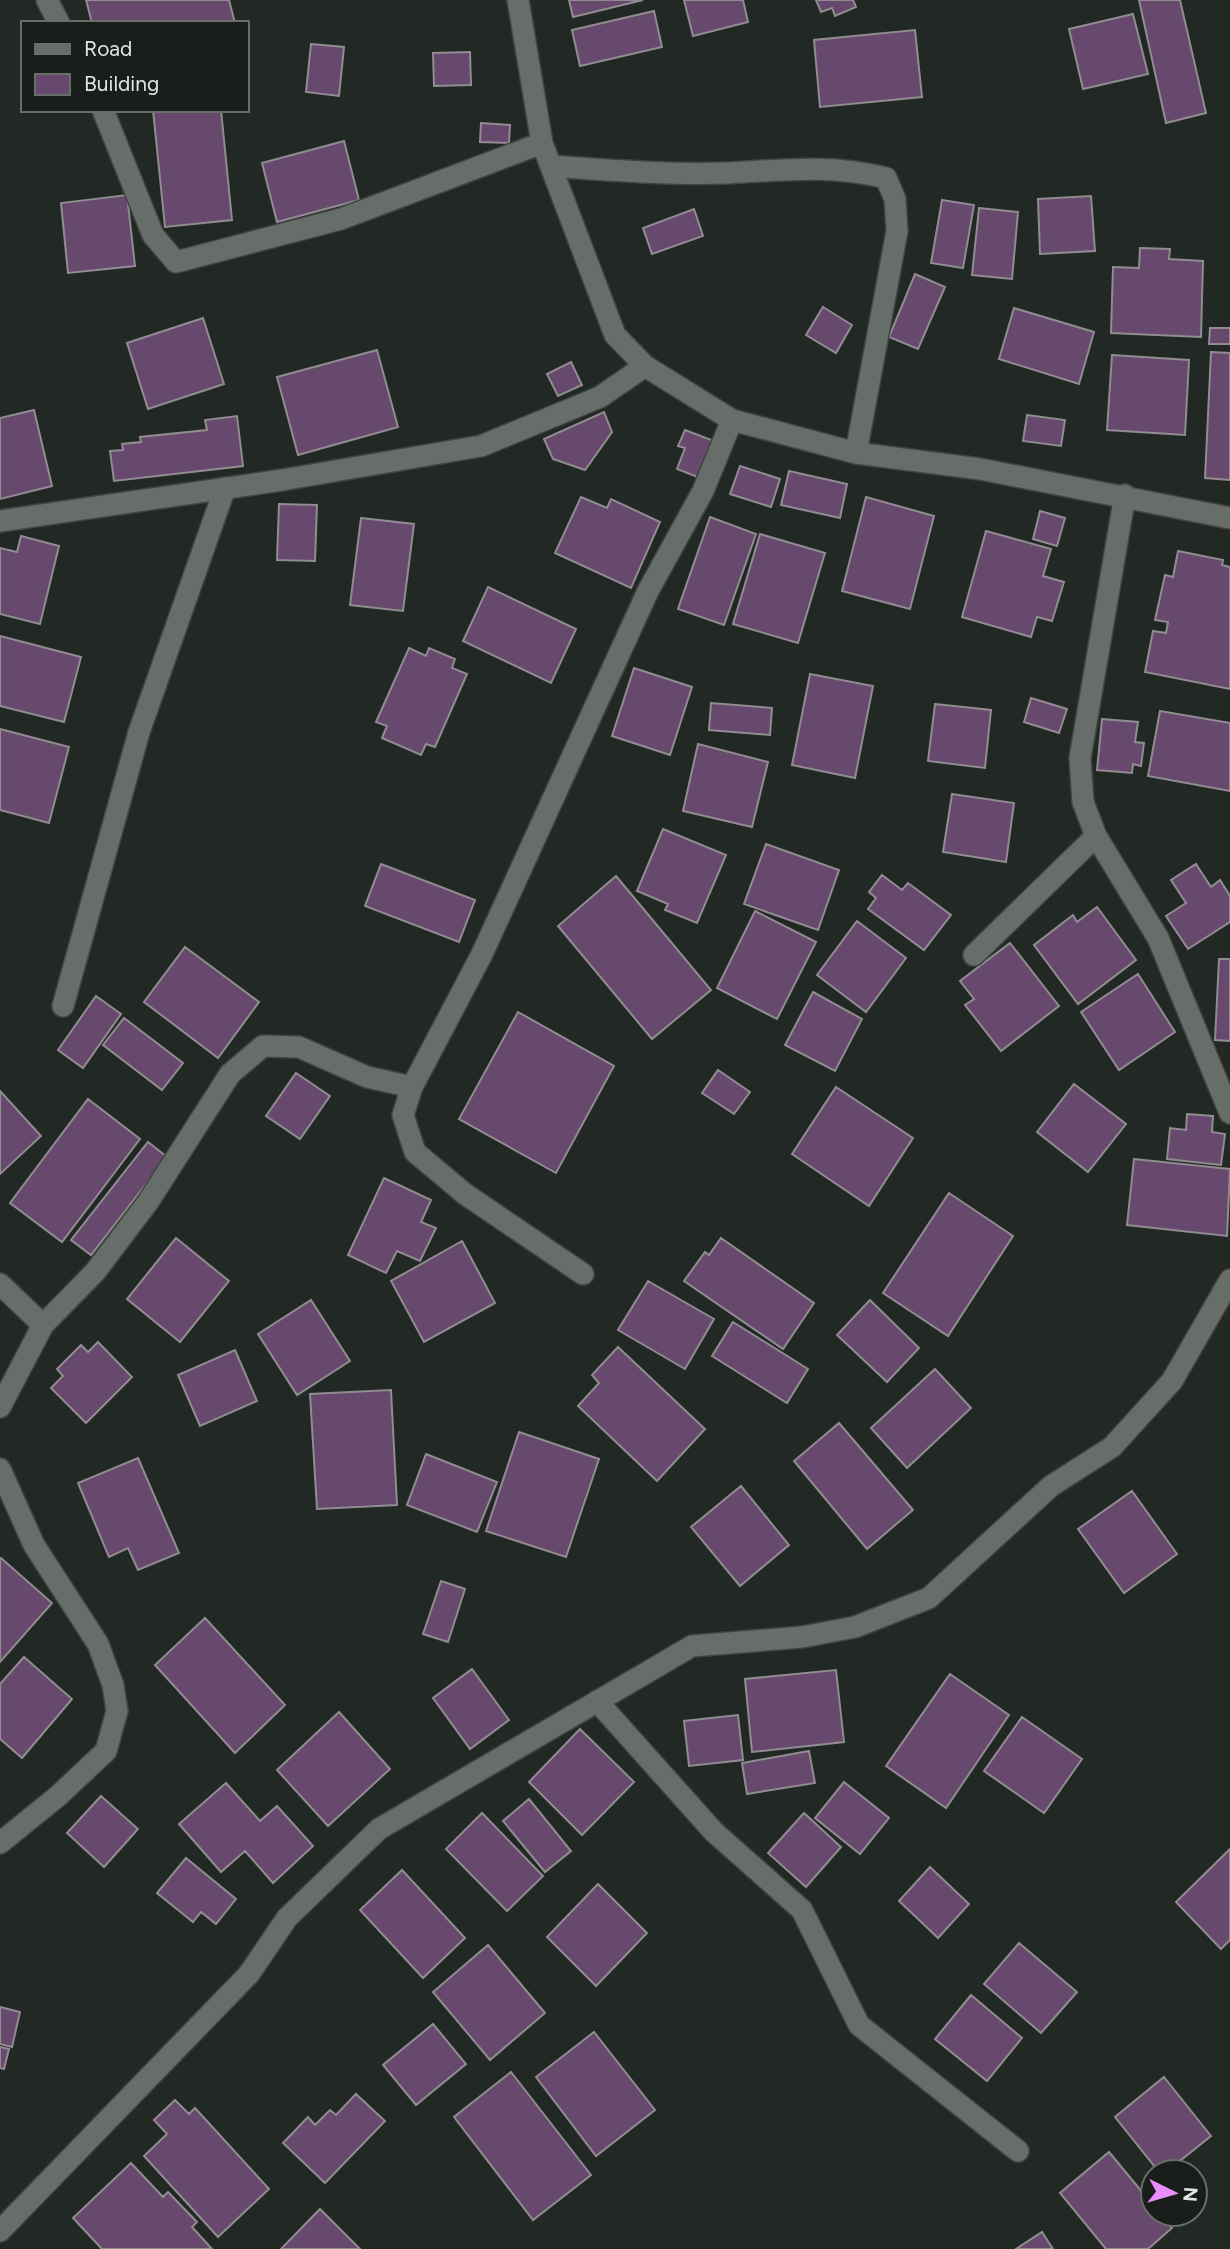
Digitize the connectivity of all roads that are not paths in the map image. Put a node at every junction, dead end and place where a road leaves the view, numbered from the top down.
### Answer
1 (47, 0) edge
2 (518, 0) edge
3 (58, 21) edge
4 (104, 112) edge
5 (542, 143) junction
6 (551, 166) junction
7 (645, 366) junction
8 (732, 420) junction
9 (856, 453) junction
10 (225, 488) junction
11 (1125, 495) junction
12 (1230, 518) edge
13 (0, 521) edge
14 (1096, 836) junction
15 (974, 955) dead end
16 (63, 1006) dead end
17 (412, 1087) junction
18 (1230, 1113) edge
19 (583, 1274) dead end
20 (1230, 1280) edge
21 (0, 1284) edge
22 (43, 1325) junction
23 (0, 1407) edge
24 (0, 1469) edge
25 (597, 1701) junction
26 (0, 1843) edge
27 (1018, 2151) dead end
28 (0, 2231) edge

1 - 3 street
2 - 5 street
4 - 5 street
5 - 6 street
6 - 7 street
6 - 9 street
7 - 8 street
7 - 10 street
8 - 9 street
8 - 17 street
9 - 11 street
10 - 13 street
10 - 16 street
11 - 12 street
11 - 14 street
14 - 15 street
14 - 18 street
17 - 19 street
17 - 22 street
20 - 25 street
21 - 22 street
22 - 23 street
24 - 26 street
25 - 27 street
25 - 28 street

